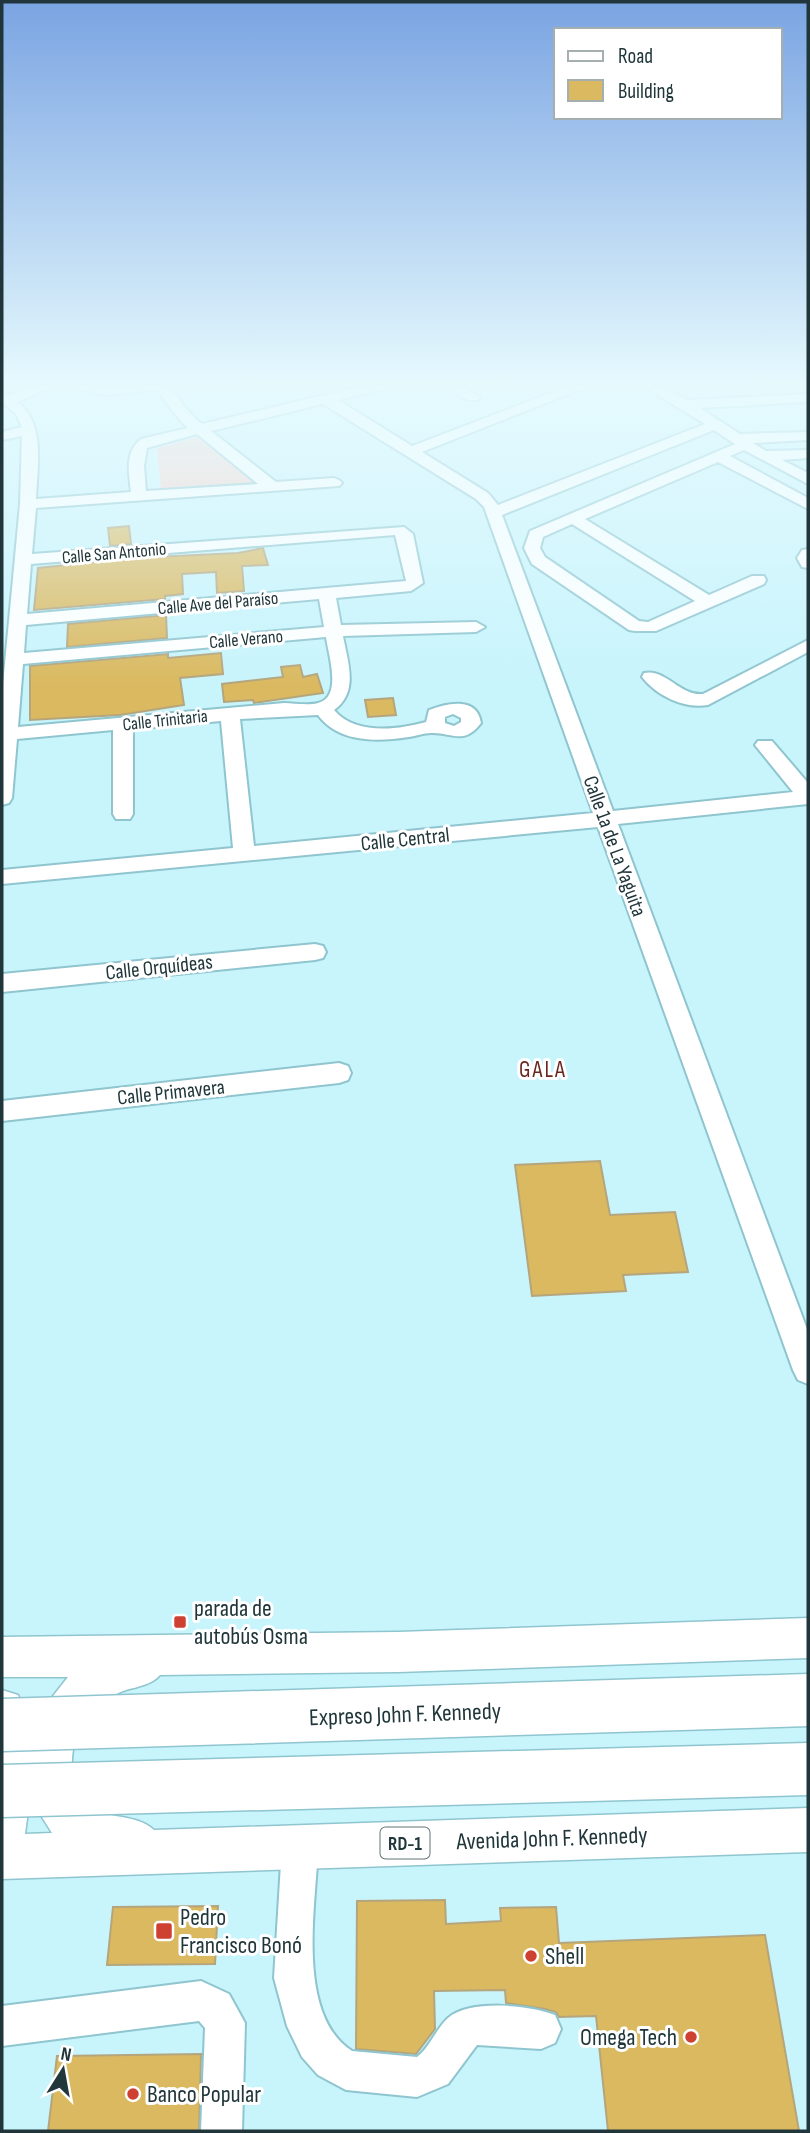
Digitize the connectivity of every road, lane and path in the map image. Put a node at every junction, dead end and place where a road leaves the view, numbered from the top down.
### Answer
1 (28, 486) edge
2 (139, 486) edge
3 (271, 486) joint
4 (281, 486) edge
5 (466, 486) edge
6 (561, 486) edge
7 (649, 486) edge
8 (773, 486) edge
9 (139, 495) junction
10 (28, 504) junction
11 (808, 504) edge
12 (492, 513) junction
13 (573, 518) junction
14 (26, 526) junction
15 (8, 527) dead end
16 (808, 554) edge
17 (23, 563) junction
18 (808, 564) edge
19 (5, 567) dead end
20 (758, 580) dead end
21 (415, 583) joint
22 (327, 594) junction
23 (708, 602) junction
24 (19, 620) junction
25 (476, 628) dead end
26 (334, 631) junction
27 (808, 645) edge
28 (16, 659) junction
29 (652, 677) dead end
30 (323, 709) junction
31 (230, 714) junction
32 (123, 724) junction
33 (435, 725) dead end
34 (8, 734) junction
35 (765, 745) dead end
36 (808, 796) edge
37 (2, 798) edge
38 (123, 814) dead end
39 (605, 820) junction
40 (244, 855) junction
41 (2, 877) edge
42 (316, 952) dead end
43 (2, 983) edge
44 (340, 1073) dead end
45 (2, 1111) edge
46 (808, 1370) edge
47 (808, 1638) edge
48 (171, 1655) junction
49 (2, 1657) edge
50 (808, 1700) edge
51 (2, 1709) edge
52 (2, 1725) edge
53 (808, 1769) edge
54 (2, 1791) edge
55 (808, 1830) edge
56 (2, 1841) edge
57 (300, 1847) junction
58 (166, 1851) junction
59 (2, 1857) edge
60 (2, 2026) edge
61 (541, 2029) dead end
62 (222, 2131) edge

1 - 10 street
2 - 9 street
3 - 4 street
3 - 9 street
5 - 12 street, Calle 1a de La Yaguita
6 - 12 street
7 - 13 street
8 - 11 street
9 - 10 street
10 - 14 street
12 - 39 street, Calle 1a de La Yaguita
13 - 23 street
13 - 23 street
14 - 15 street
14 - 17 street
16 - 18 street
17 - 19 street, Calle San Antonio
17 - 21 street, Calle San Antonio
17 - 24 street
20 - 23 street
21 - 22 street, Calle Ave del Paraíso
22 - 24 street, Calle Ave del Paraíso
22 - 26 street
24 - 28 street
25 - 26 street, Calle Verano
26 - 28 street, Calle Verano
26 - 30 street
27 - 29 street
28 - 34 street
30 - 31 street, Calle Trinitaria
30 - 33 street
31 - 32 street, Calle Trinitaria
31 - 40 street
32 - 34 street, Calle Trinitaria
32 - 38 street
34 - 37 street
35 - 36 street
36 - 39 street, Calle Central
39 - 40 street, Calle Central
39 - 46 street, Calle 1a de La Yaguita
40 - 41 street, Calle Central
42 - 43 street, Calle Orquídeas
44 - 45 street, Calle Primavera
47 - 48 main road
48 - 49 main road
48 - 58 main road
50 - 52 highway, Expreso John F. Kennedy, bridge
51 - 56 main road
53 - 54 highway, bridge
55 - 57 main road, Avenida John F. Kennedy / RD-1
57 - 58 main road, Avenida John F. Kennedy / RD-1
57 - 61 street
58 - 59 main road, Avenida John F. Kennedy / RD-1
60 - 62 street

